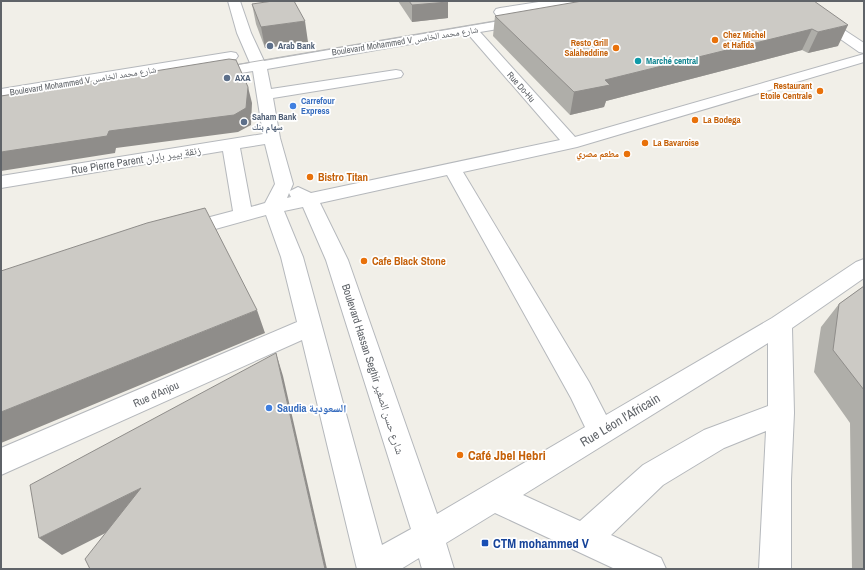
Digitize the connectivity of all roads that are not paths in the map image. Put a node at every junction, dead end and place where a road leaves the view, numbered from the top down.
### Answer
1 (234, 1) edge
2 (792, 1) edge
3 (570, 7) edge
4 (557, 16) edge
5 (534, 20) edge
6 (428, 24) dead end
7 (471, 30) junction
8 (864, 49) edge
9 (268, 50) dead end
10 (864, 58) edge
11 (255, 59) junction
12 (396, 74) dead end
13 (196, 76) edge
14 (180, 79) edge
15 (1, 94) edge
16 (265, 95) junction
17 (1, 108) edge
18 (272, 138) junction
19 (571, 143) junction
20 (231, 145) junction
21 (452, 168) junction
22 (1, 182) edge
23 (284, 184) junction
24 (309, 200) junction
25 (274, 207) junction
26 (243, 215) junction
27 (166, 236) edge
28 (864, 268) edge
29 (780, 324) junction
30 (310, 326) junction
31 (781, 413) junction
32 (601, 431) junction
33 (1, 462) edge
34 (494, 497) junction
35 (429, 536) junction
36 (584, 539) junction
37 (373, 568) edge
38 (438, 569) edge
39 (650, 569) edge
40 (775, 569) edge

1 - 11 street
2 - 8 street
3 - 4 street, Boulevard Mohammed V شارع محمد الخامس
3 - 6 street, Boulevard Mohammed V شارع محمد الخامس
5 - 7 street, Boulevard Mohammed V شارع محمد الخامس
7 - 11 street, Boulevard Mohammed V شارع محمد الخامس
7 - 19 street, Rue Do-Hu
9 - 11 street, Boulevard Mohammed V شارع محمد الخامس
10 - 19 street
11 - 13 street, Boulevard Mohammed V شارع محمد الخامس
11 - 15 street, Boulevard Mohammed V شارع محمد الخامس
11 - 16 street
12 - 16 street
14 - 17 street, Boulevard Mohammed V شارع محمد الخامس
16 - 18 street
18 - 20 street, Rue Pierre Parent زنقة بيير باران
18 - 23 street
19 - 21 street
20 - 22 street, Rue Pierre Parent زنقة بيير باران
20 - 26 street
21 - 24 street
21 - 32 street
23 - 24 street
23 - 25 street
24 - 25 street
24 - 35 street, Boulevard Hassan Seghir شارع حسن الصغير
25 - 26 street
25 - 30 street
26 - 27 street
28 - 29 street, Rue Léon l'Africain
29 - 31 street
29 - 32 street, Rue Léon l'Africain
30 - 33 street, Rue d'Anjou
30 - 37 street
31 - 36 street
31 - 40 street
32 - 34 street, Rue Léon l'Africain
34 - 35 street, Rue Léon l'Africain
34 - 36 street
35 - 37 street, Rue Léon l'Africain
35 - 38 street, Boulevard Hassan Seghir شارع حسن الصغير
36 - 39 street

